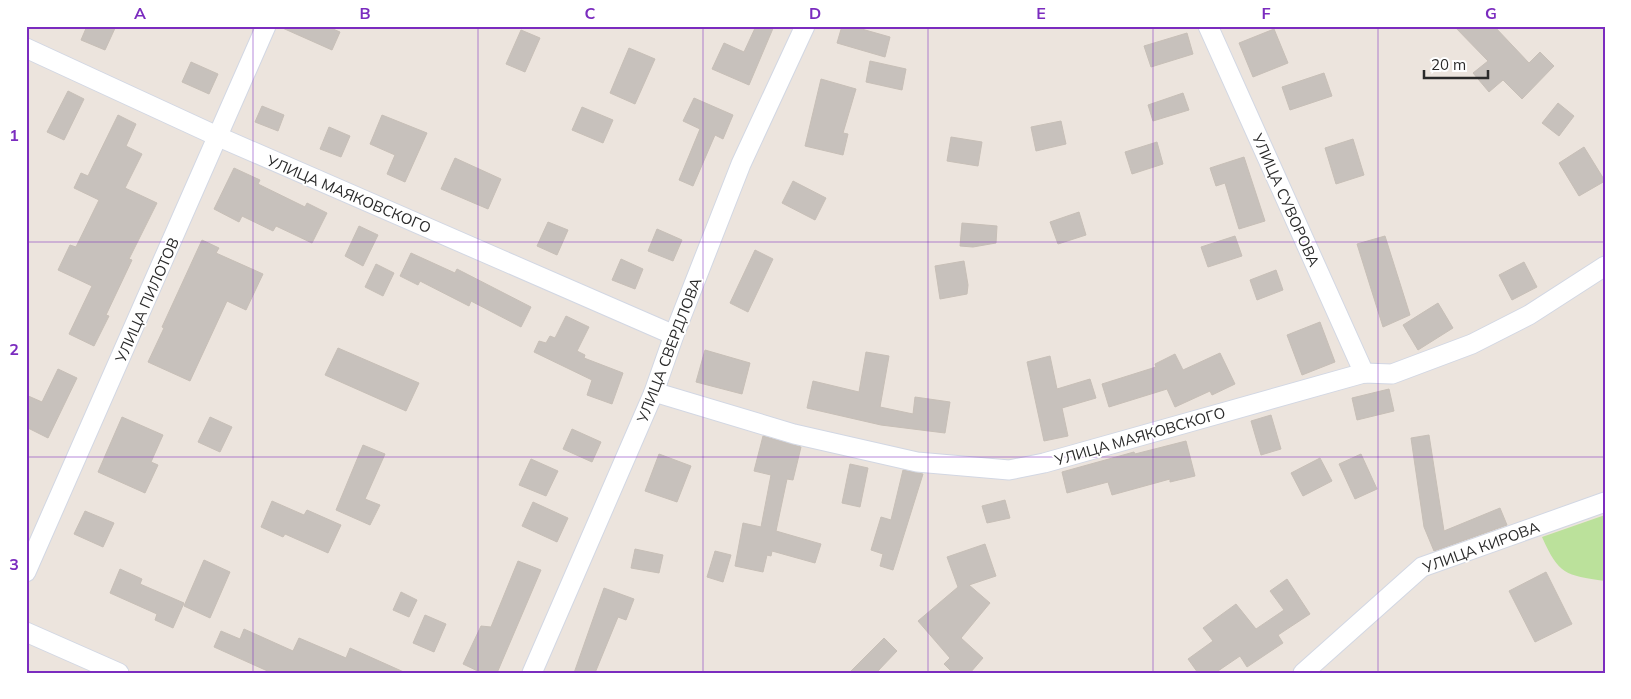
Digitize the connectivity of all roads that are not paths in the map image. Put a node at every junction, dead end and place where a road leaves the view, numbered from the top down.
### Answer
1 (266, 26) edge
2 (805, 26) edge
3 (1208, 26) edge
4 (26, 48) edge
5 (219, 137) junction
6 (1605, 266) edge
7 (674, 335) junction
8 (1364, 373) junction
9 (654, 392) junction
10 (1605, 502) edge
11 (26, 572) edge
12 (26, 632) edge
13 (119, 673) edge
14 (532, 673) edge
15 (1303, 673) edge

1 - 5 street, УЛИЦА ПИЛОТОВ
2 - 7 street, УЛИЦА СВЕРДЛОВА
3 - 8 street, УЛИЦА СУВОРОВА
4 - 5 street, УЛИЦА МАЯКОВСКОГО
5 - 7 street, УЛИЦА МАЯКОВСКОГО
5 - 11 street, УЛИЦА ПИЛОТОВ
6 - 8 street, УЛИЦА МАЯКОВСКОГО
7 - 9 street, УЛИЦА СВЕРДЛОВА
8 - 9 street, УЛИЦА МАЯКОВСКОГО
9 - 14 street, УЛИЦА СВЕРДЛОВА
10 - 15 street, УЛИЦА КИРОВА
12 - 13 street

